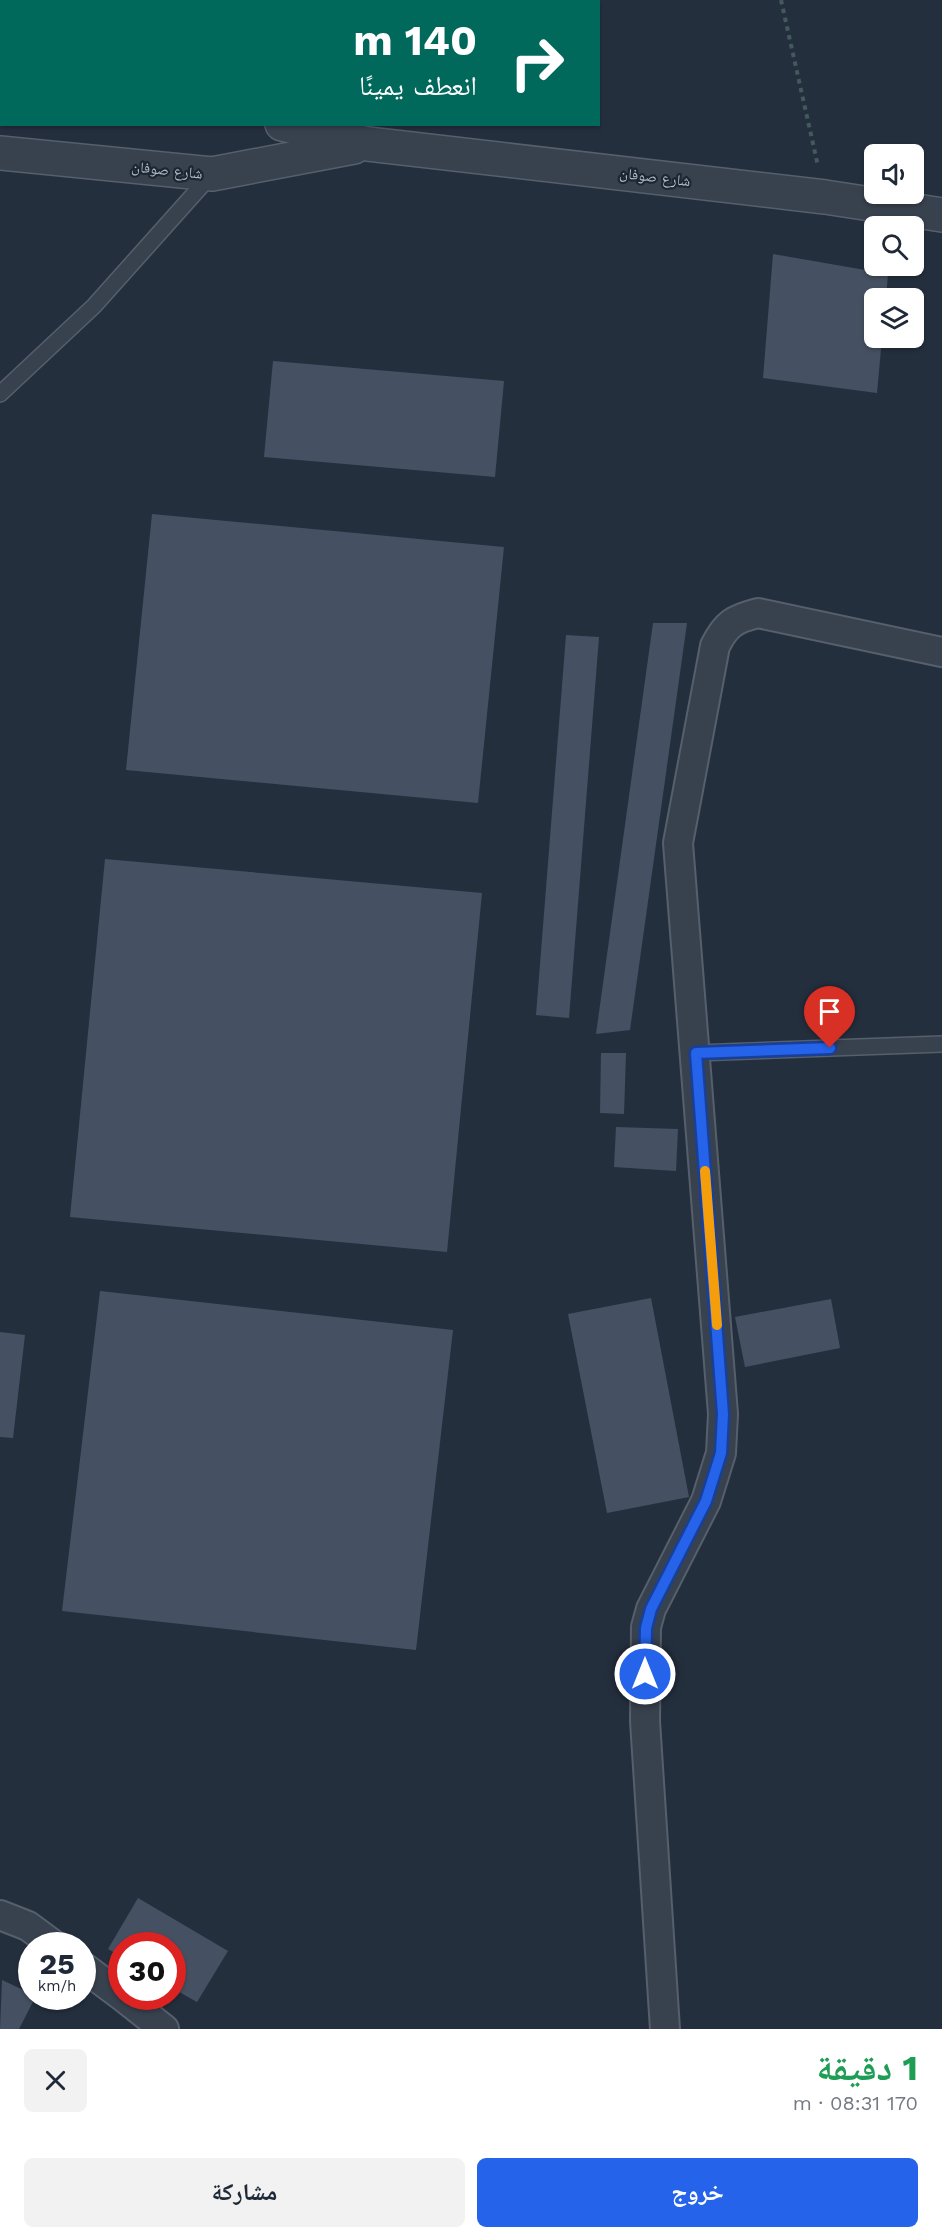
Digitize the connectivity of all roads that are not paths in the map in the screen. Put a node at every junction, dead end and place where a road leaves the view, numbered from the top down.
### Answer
1 (299, 126) edge
2 (365, 134) edge
3 (0, 153) edge
4 (212, 174) junction
5 (942, 215) edge
6 (0, 394) edge
7 (942, 652) edge
8 (942, 1044) edge
9 (696, 1053) junction
10 (0, 1915) edge
11 (36, 1932) edge
12 (140, 2010) edge
13 (164, 2029) edge
14 (665, 2029) edge

1 - 2 street, شارع صوفان
2 - 4 street, شارع صوفان
2 - 5 street, شارع صوفان
3 - 4 street, شارع صوفان
4 - 6 lane
7 - 9 street
8 - 9 lane
9 - 14 street
10 - 11 street
12 - 13 street

